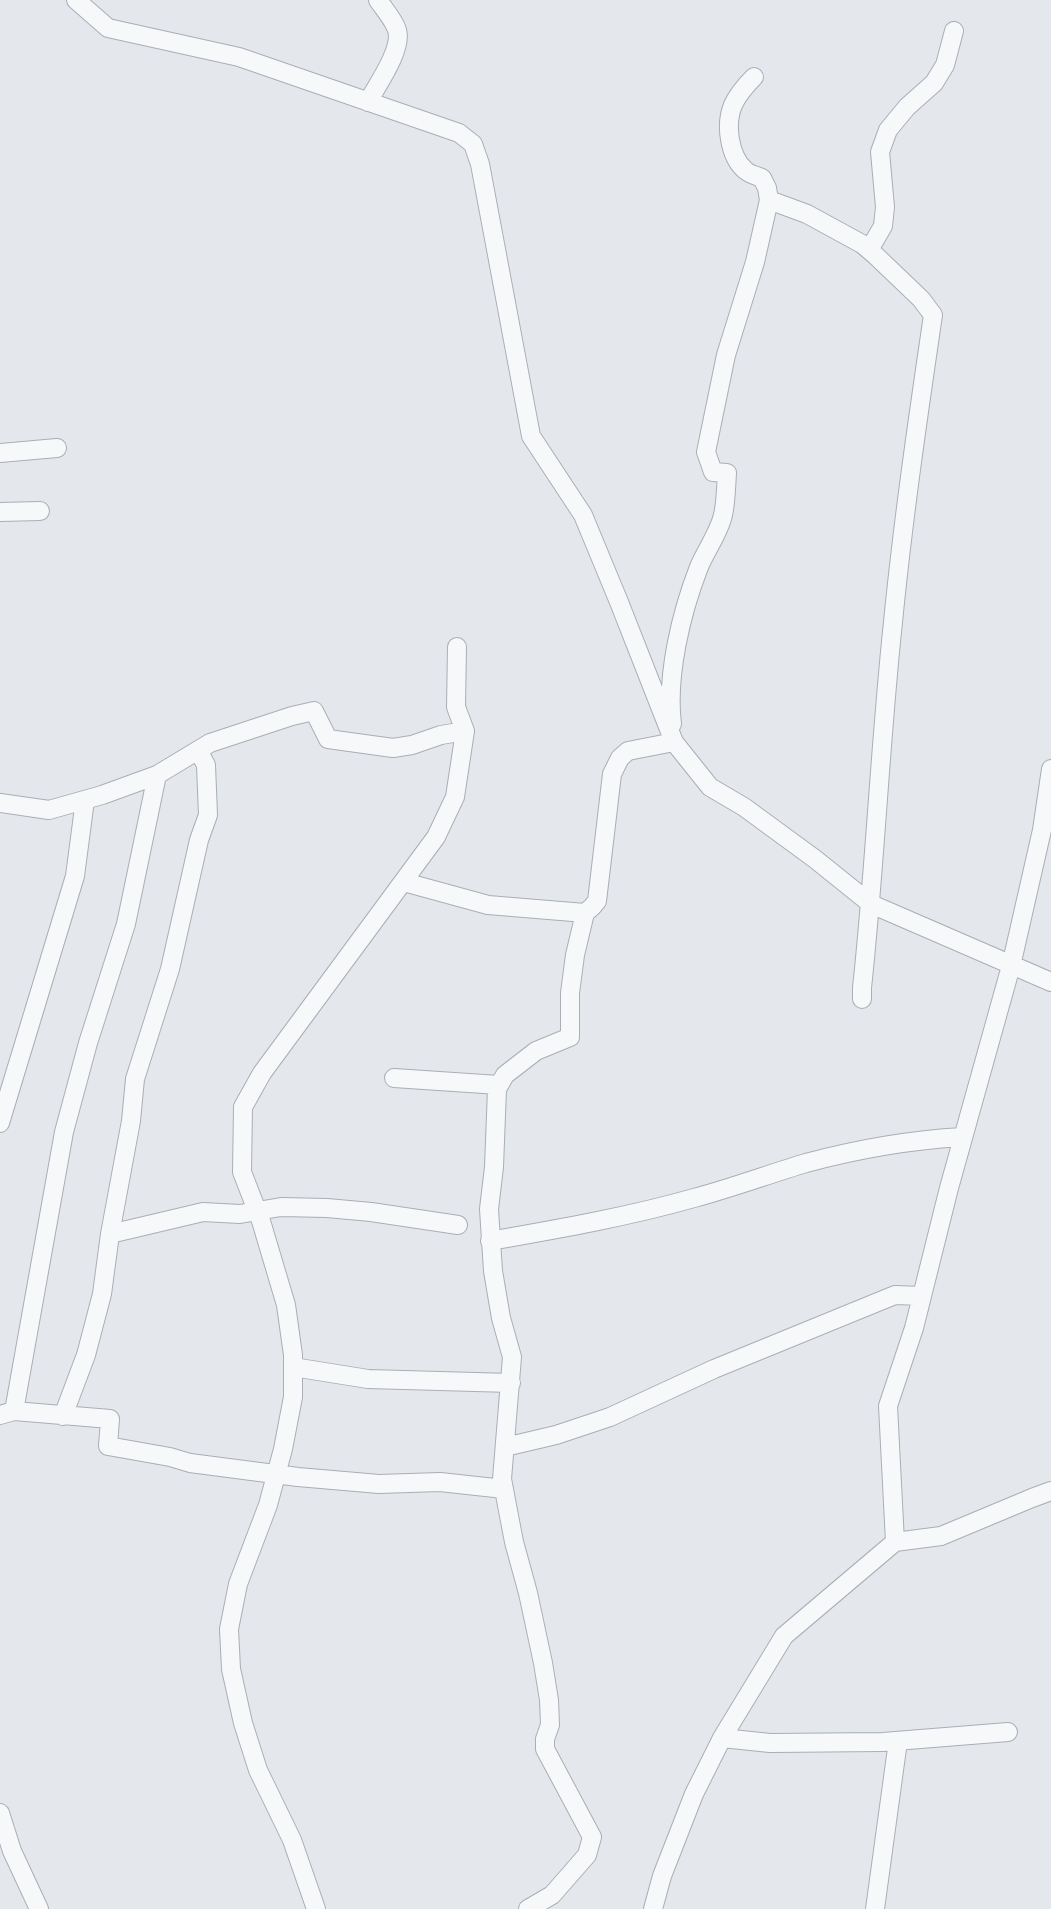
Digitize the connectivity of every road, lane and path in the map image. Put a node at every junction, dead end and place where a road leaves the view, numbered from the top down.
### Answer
1 (76, 0) edge
2 (378, 0) edge
3 (954, 31) dead end
4 (754, 77) dead end
5 (368, 102) junction
6 (769, 200) junction
7 (869, 250) junction
8 (57, 448) dead end
9 (0, 453) edge
10 (40, 511) dead end
11 (0, 512) edge
12 (457, 647) dead end
13 (465, 731) junction
14 (674, 742) junction
15 (198, 750) junction
16 (1051, 769) edge
17 (157, 775) junction
18 (85, 800) junction
19 (0, 803) edge
20 (404, 882) junction
21 (871, 904) junction
22 (584, 913) junction
23 (1011, 966) junction
24 (1051, 982) edge
25 (862, 999) dead end
26 (394, 1078) dead end
27 (499, 1085) junction
28 (0, 1123) edge
29 (963, 1137) junction
30 (256, 1212) junction
31 (458, 1225) dead end
32 (110, 1234) junction
33 (490, 1241) junction
34 (922, 1296) junction
35 (293, 1367) junction
36 (511, 1383) junction
37 (7, 1413) edge
38 (63, 1416) junction
39 (505, 1447) junction
40 (276, 1473) junction
41 (504, 1489) junction
42 (1051, 1491) edge
43 (895, 1542) junction
44 (1008, 1732) dead end
45 (722, 1738) junction
46 (898, 1741) junction
47 (0, 1813) edge
48 (39, 1909) edge
49 (316, 1909) edge
50 (528, 1909) edge
51 (653, 1909) edge
52 (875, 1909) edge

1 - 5 street
2 - 5 street
3 - 7 street
4 - 6 street
5 - 14 street
6 - 7 street
6 - 14 street
7 - 21 street
8 - 9 street
10 - 11 street
12 - 13 street
13 - 15 street
13 - 20 street
14 - 21 street
14 - 22 street
15 - 17 street
15 - 32 street
16 - 23 street
17 - 18 street
17 - 37 street
18 - 19 street
18 - 28 street
20 - 22 street
20 - 30 street
21 - 23 street
21 - 25 street
22 - 27 street
23 - 24 street
23 - 29 street
26 - 27 street
27 - 33 street
29 - 33 street
29 - 34 street
30 - 31 street
30 - 32 street
30 - 35 street
32 - 38 street
33 - 36 street
34 - 39 street
34 - 43 street
35 - 36 street
35 - 40 street
36 - 39 street
37 - 38 street
38 - 40 street
39 - 41 street
40 - 41 street
40 - 49 street
41 - 50 street
42 - 43 street
43 - 45 street
44 - 46 street
45 - 46 street
45 - 51 street
46 - 52 street
47 - 48 street

